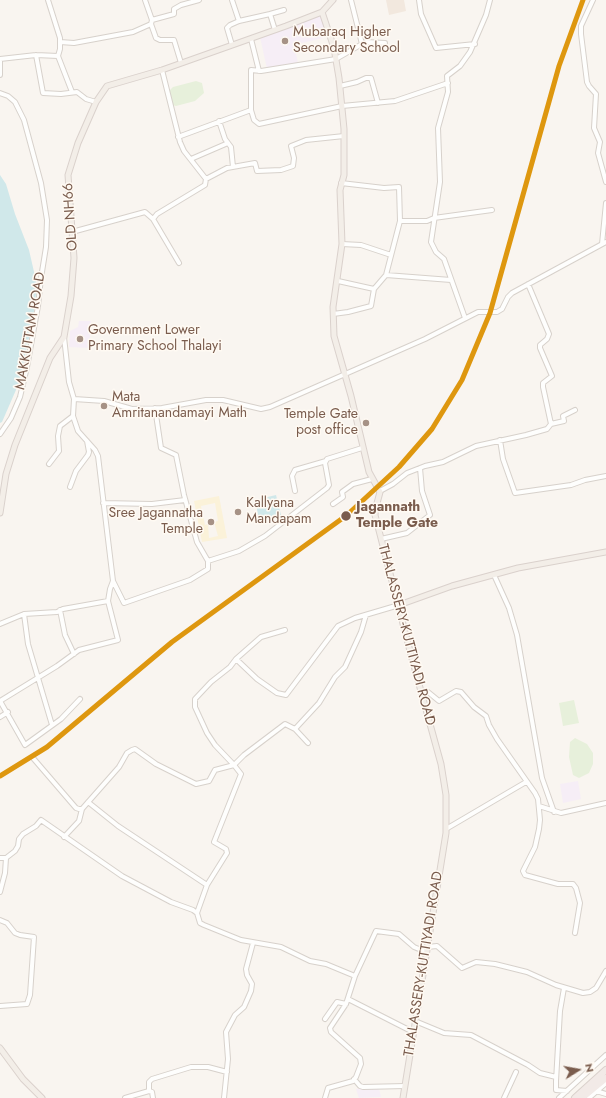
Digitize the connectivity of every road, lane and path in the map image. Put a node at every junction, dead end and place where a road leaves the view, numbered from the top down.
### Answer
1 (48, 0) edge
2 (145, 0) edge
3 (199, 0) edge
4 (232, 0) edge
5 (333, 0) edge
6 (338, 0) edge
7 (351, 0) edge
8 (419, 0) edge
9 (490, 0) edge
10 (593, 0) edge
11 (284, 10) dead end
12 (322, 12) junction
13 (270, 14) junction
14 (239, 21) junction
15 (152, 22) junction
16 (275, 30) junction
17 (251, 39) junction
18 (60, 42) junction
19 (385, 43) dead end
20 (362, 44) junction
21 (475, 44) junction
22 (232, 45) junction
23 (36, 55) junction
24 (58, 56) junction
25 (0, 58) edge
26 (336, 59) junction
27 (181, 63) junction
28 (162, 70) junction
29 (259, 71) junction
30 (0, 75) edge
31 (448, 83) junction
32 (340, 86) junction
33 (72, 92) junction
34 (0, 94) edge
35 (96, 102) junction
36 (378, 103) junction
37 (342, 106) junction
38 (251, 110) junction
39 (219, 121) junction
40 (344, 136) junction
41 (178, 137) junction
42 (228, 143) junction
43 (191, 159) junction
44 (233, 166) junction
45 (206, 179) junction
46 (606, 182) edge
47 (342, 183) junction
48 (606, 203) edge
49 (492, 210) dead end
50 (434, 218) junction
51 (153, 219) junction
52 (400, 221) junction
53 (72, 232) junction
54 (604, 243) edge
55 (342, 244) junction
56 (391, 255) junction
57 (179, 264) dead end
58 (386, 275) junction
59 (451, 280) junction
60 (338, 281) junction
61 (528, 284) junction
62 (374, 289) junction
63 (333, 314) junction
64 (465, 318) junction
65 (64, 337) junction
66 (344, 374) junction
67 (74, 399) junction
68 (155, 408) junction
69 (575, 410) dead end
70 (73, 416) junction
71 (551, 424) junction
72 (0, 434) edge
73 (500, 440) junction
74 (87, 441) junction
75 (362, 448) junction
76 (326, 461) junction
77 (49, 464) dead end
78 (420, 468) junction
79 (606, 476) edge
80 (372, 479) junction
81 (70, 487) dead end
82 (295, 491) dead end
83 (380, 491) junction
84 (185, 500) junction
85 (103, 503) junction
86 (333, 504) dead end
87 (0, 514) edge
88 (381, 539) junction
89 (606, 552) edge
90 (208, 560) junction
91 (494, 575) junction
92 (113, 581) junction
93 (108, 601) junction
94 (399, 606) junction
95 (60, 610) junction
96 (24, 614) junction
97 (366, 615) junction
98 (0, 624) edge
99 (286, 630) dead end
100 (74, 654) junction
101 (236, 659) junction
102 (37, 678) junction
103 (421, 693) junction
104 (80, 698) dead end
105 (0, 701) edge
106 (8, 712) junction
107 (0, 717) edge
108 (52, 725) junction
109 (295, 729) junction
110 (308, 743) dead end
111 (32, 758) dead end
112 (234, 765) junction
113 (526, 782) junction
114 (88, 802) junction
115 (606, 803) edge
116 (539, 806) junction
117 (82, 809) junction
118 (554, 812) junction
119 (446, 829) junction
120 (64, 837) junction
121 (0, 858) edge
122 (6, 858) junction
123 (207, 885) junction
124 (0, 892) edge
125 (197, 913) junction
126 (0, 920) edge
127 (575, 934) dead end
128 (253, 943) junction
129 (427, 950) junction
130 (606, 971) edge
131 (355, 976) junction
132 (564, 988) junction
133 (348, 999) junction
134 (346, 1004) junction
135 (0, 1006) edge
136 (325, 1019) dead end
137 (415, 1021) junction
138 (413, 1032) junction
139 (0, 1048) edge
140 (606, 1054) edge
141 (606, 1070) edge
142 (227, 1072) junction
143 (516, 1072) dead end
144 (556, 1077) junction
145 (606, 1078) edge
146 (354, 1079) junction
147 (606, 1083) edge
148 (405, 1086) junction
149 (149, 1091) junction
150 (567, 1091) junction
151 (596, 1091) junction
152 (606, 1094) edge
153 (42, 1098) edge
154 (125, 1098) edge
155 (153, 1098) edge
156 (224, 1098) edge
157 (325, 1098) edge
158 (403, 1098) edge
159 (504, 1098) edge
160 (559, 1098) edge
161 (575, 1098) edge
162 (582, 1098) edge
163 (588, 1098) edge

1 - 18 street
2 - 15 street
3 - 15 street
4 - 14 street
5 - 12 main road, OLD NH66
6 - 12 street
7 - 20 street
8 - 21 street
9 - 21 street
10 - 46 street
11 - 13 street
12 - 16 main road, OLD NH66
12 - 26 main road
13 - 14 street
13 - 16 street
14 - 22 street
15 - 18 street
15 - 27 street
16 - 17 main road, OLD NH66
17 - 22 main road, OLD NH66
17 - 29 street
18 - 24 street
19 - 20 street
20 - 26 street
21 - 31 street
22 - 27 main road, OLD NH66
23 - 24 street
23 - 25 street
23 - 33 street
24 - 33 street
25 - 30 street
26 - 29 street
26 - 32 main road
27 - 28 main road, OLD NH66
28 - 35 main road, OLD NH66
28 - 41 street
29 - 38 street
31 - 36 street
31 - 50 street
32 - 36 street
32 - 37 main road
33 - 35 street
34 - 72 street, MAKKUTTAM ROAD
35 - 53 main road, OLD NH66
36 - 37 street
37 - 38 street
37 - 40 main road
38 - 39 street
39 - 41 street
39 - 42 street
40 - 44 street
40 - 47 main road
41 - 43 street
42 - 43 street
42 - 44 street
43 - 45 street
44 - 45 street
45 - 51 street
47 - 52 street
47 - 55 main road
48 - 54 street
49 - 50 street
50 - 52 street
50 - 59 street
51 - 53 street
51 - 57 street
52 - 56 street
53 - 65 main road, OLD NH66
54 - 61 street
55 - 56 street
55 - 60 main road
56 - 58 street
58 - 59 street
58 - 62 street
59 - 64 street
60 - 62 street
60 - 63 main road
61 - 64 street
61 - 71 street
62 - 63 street
63 - 66 main road
64 - 66 street
65 - 67 street
65 - 87 main road, OLD NH66
66 - 68 street
66 - 75 main road
67 - 68 street
67 - 70 street
68 - 84 street
69 - 71 street
70 - 74 street
70 - 77 street
71 - 73 street
73 - 78 street
73 - 79 street
74 - 81 street
74 - 85 street
75 - 76 street
75 - 80 main road
76 - 82 street
76 - 90 street
78 - 83 street
78 - 88 street
80 - 83 main road
80 - 86 street
83 - 88 main road, THALASSERY-KUTTIYADI ROAD
84 - 85 street
84 - 90 street
85 - 92 street
88 - 94 main road, THALASSERY-KUTTIYADI ROAD
89 - 91 main road
90 - 92 street
91 - 94 main road
91 - 118 street
92 - 93 street
93 - 95 street
93 - 100 street
94 - 97 street
94 - 103 main road, THALASSERY-KUTTIYADI ROAD
95 - 96 street
95 - 100 street
96 - 98 street
96 - 102 street
97 - 101 street
97 - 109 street
99 - 101 street
100 - 102 street
101 - 112 street
102 - 105 street
102 - 108 street
103 - 113 street
103 - 119 main road, THALASSERY-KUTTIYADI ROAD
104 - 108 street
105 - 106 street
106 - 107 street
106 - 108 street
109 - 110 street
109 - 112 street
111 - 117 street
112 - 114 street
112 - 123 street
113 - 116 street
113 - 119 street
114 - 117 street
114 - 123 street
115 - 118 street
116 - 118 street
116 - 127 street
117 - 120 street
119 - 129 main road, THALASSERY-KUTTIYADI ROAD
120 - 122 street
120 - 125 street
121 - 122 street
122 - 124 street
123 - 125 street
125 - 128 street
126 - 135 street
128 - 131 street
128 - 142 street
129 - 131 street
129 - 132 street
129 - 137 main road, THALASSERY-KUTTIYADI ROAD
130 - 132 street
131 - 133 street
132 - 144 street
133 - 134 street
133 - 138 street
134 - 136 street
134 - 146 street
137 - 138 main road, THALASSERY-KUTTIYADI ROAD
137 - 144 street
138 - 148 main road, THALASSERY-KUTTIYADI ROAD
139 - 153 main road
140 - 150 street
141 - 161 highway
142 - 149 street
142 - 156 street
143 - 159 street
144 - 150 street
145 - 162 highway
146 - 148 street
146 - 157 street
147 - 151 street
148 - 158 main road, THALASSERY-KUTTIYADI ROAD
149 - 154 street
149 - 155 street
150 - 160 street
151 - 152 street
151 - 163 street

